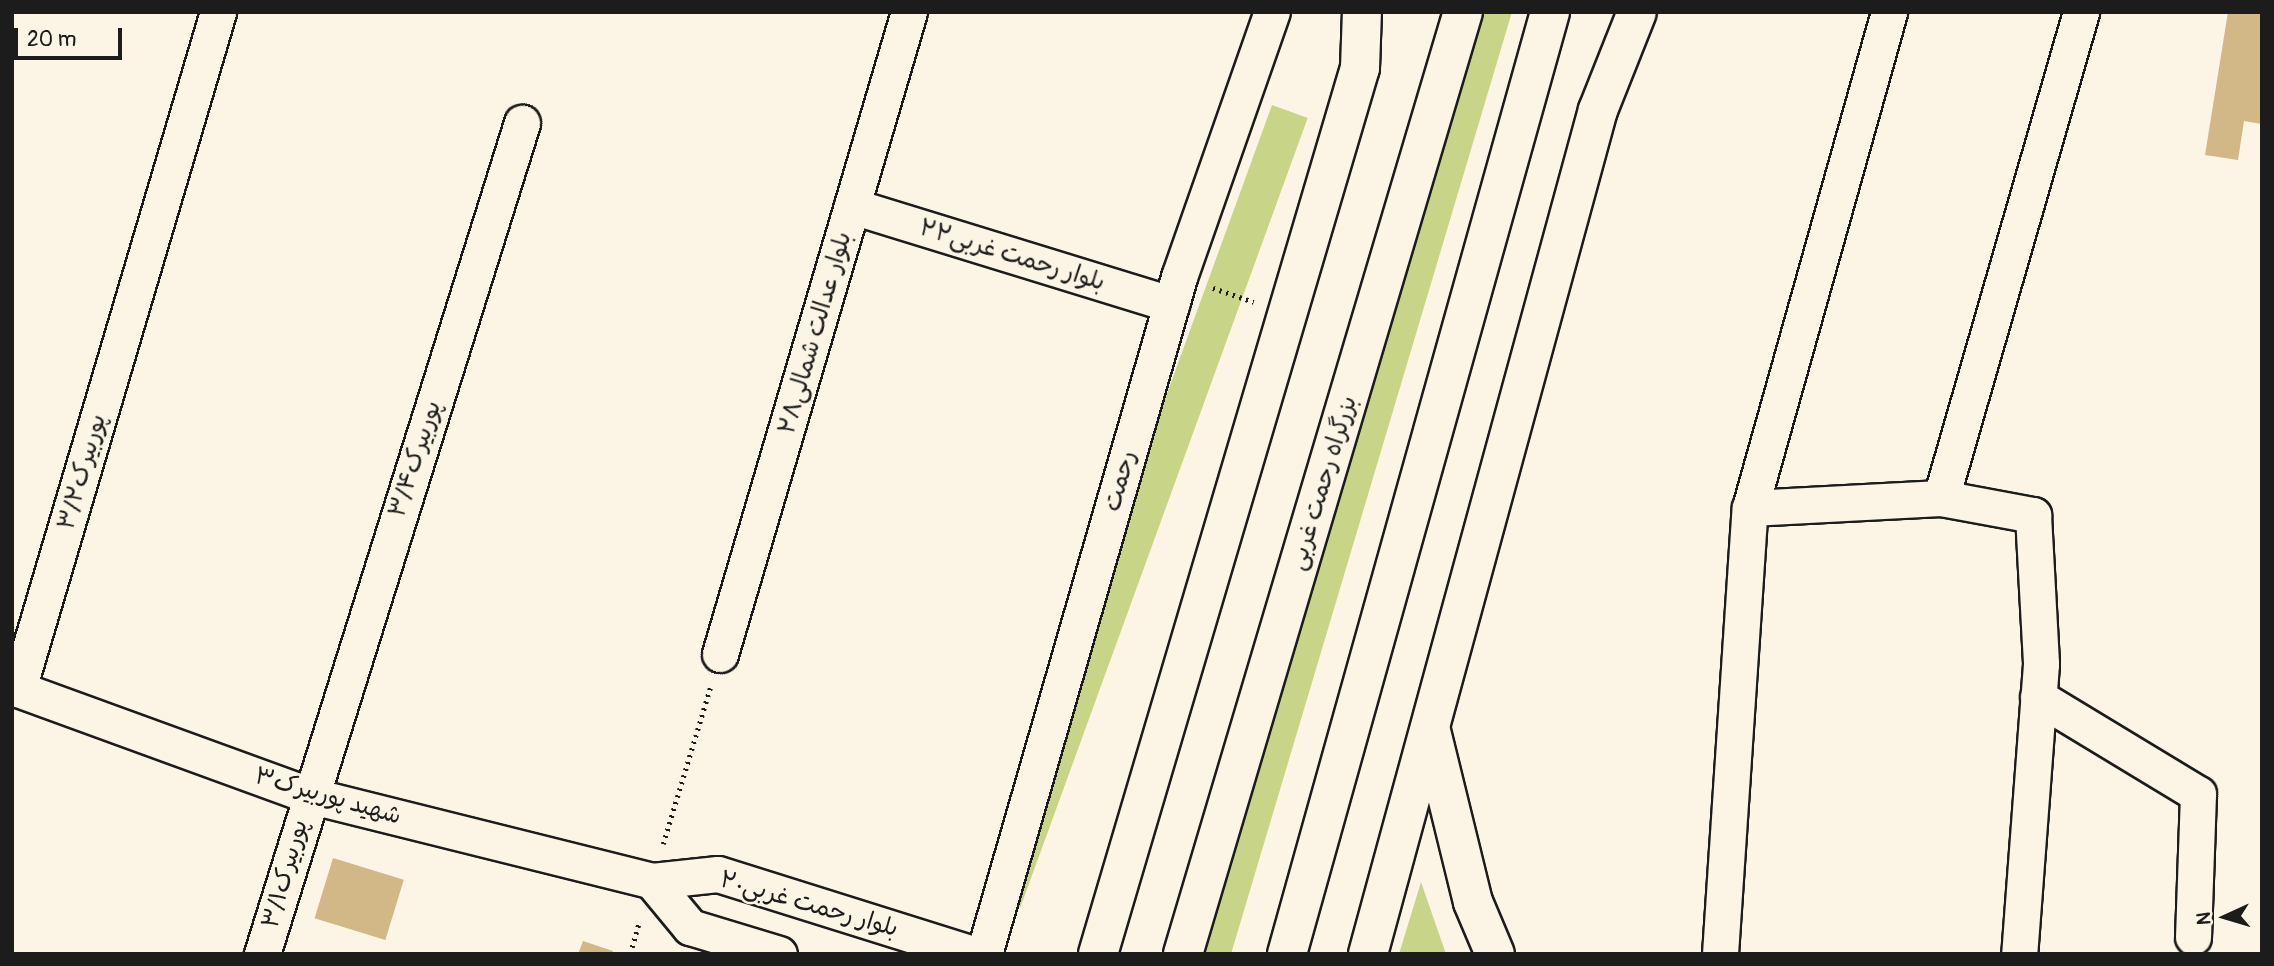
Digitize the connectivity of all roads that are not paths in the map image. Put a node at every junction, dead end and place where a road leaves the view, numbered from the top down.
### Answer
1 (218, 12) edge
2 (909, 12) edge
3 (1272, 12) edge
4 (1362, 12) edge
5 (1463, 12) edge
6 (1550, 12) edge
7 (1637, 12) edge
8 (1888, 12) edge
9 (2081, 12) edge
10 (522, 123) dead end
11 (852, 206) junction
12 (1175, 290) junction
13 (1941, 498) junction
14 (1750, 508) junction
15 (720, 654) road end
16 (15, 688) edge
17 (2038, 697) junction
18 (1431, 731) junction
19 (308, 795) junction
20 (652, 881) junction
21 (2193, 937) dead end
22 (935, 948) edge
23 (262, 954) edge
24 (779, 954) edge
25 (973, 954) edge
26 (984, 954) edge
27 (1098, 954) edge
28 (1184, 954) edge
29 (1287, 954) edge
30 (1368, 954) edge
31 (1494, 954) edge
32 (1720, 954) edge
33 (2019, 954) edge

1 - 16 street, پوربیرک۳/۲
2 - 11 street, بلوار عدالت شمالی۲۸
3 - 12 street, رحمت
4 - 27 main road
5 - 28 main road, بزرگراه رحمت غربی
6 - 29 main road
7 - 18 main road
8 - 14 street
9 - 13 street
10 - 19 street, پوربیرک۳/۴
11 - 12 street, بلوار رحمت غربی۲۲
11 - 15 street, بلوار عدالت شمالی۲۸
12 - 26 street, رحمت
13 - 14 street
13 - 17 street
14 - 32 street
16 - 19 street, شهید پوربیرک۳
17 - 21 street
17 - 33 street
18 - 30 main road
18 - 31 main road
19 - 20 street, شهید پوربیرک۳
19 - 23 street, پوربیرک۳/۱
20 - 22 street, بلوار رحمت غربی۲۰
20 - 24 street
22 - 25 street, بلوار رحمت غربی۲۰

